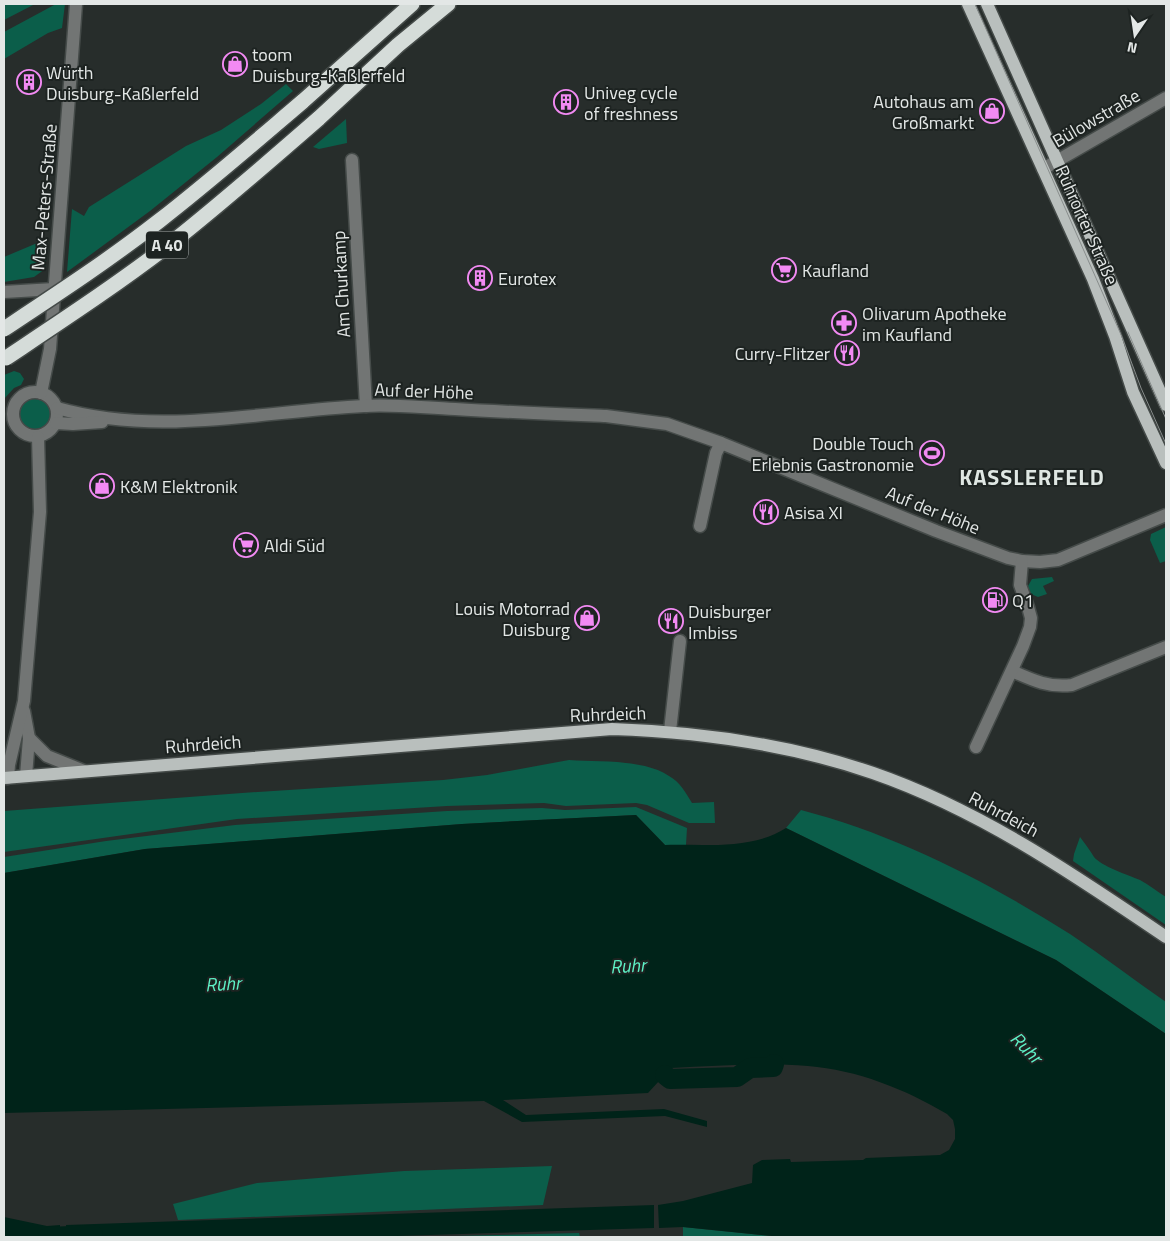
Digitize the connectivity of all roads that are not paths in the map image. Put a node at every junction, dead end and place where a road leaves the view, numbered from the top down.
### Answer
1 (76, 4) edge
2 (412, 4) edge
3 (448, 4) edge
4 (968, 4) edge
5 (987, 4) edge
6 (1166, 98) edge
7 (352, 160) dead end
8 (1057, 162) junction
9 (1044, 169) junction
10 (54, 289) junction
11 (4, 292) edge
12 (4, 329) edge
13 (5, 358) edge
14 (1161, 381) edge
15 (41, 393) junction
16 (1166, 405) edge
17 (366, 406) junction
18 (57, 408) junction
19 (122, 420) junction
20 (56, 423) junction
21 (38, 437) junction
22 (721, 443) junction
23 (1166, 464) edge
24 (1166, 515) edge
25 (700, 526) dead end
26 (1022, 561) junction
27 (680, 641) dead end
28 (1166, 647) edge
29 (1012, 671) junction
30 (23, 706) junction
31 (670, 731) junction
32 (29, 738) junction
33 (976, 747) dead end
34 (84, 771) junction
35 (26, 776) junction
36 (6, 778) edge
37 (1166, 937) edge

1 - 10 street, Max-Peters-Straße
2 - 12 highway, A 40, bridge
3 - 13 highway, A 40, bridge
4 - 9 main road, Ruhrorter Straße
5 - 8 main road, Ruhrorter Straße
6 - 8 street, Bülowstraße
7 - 17 street, Am Churkamp
8 - 9 street, Bülowstraße
8 - 14 main road, Ruhrorter Straße
9 - 23 main road, Ruhrorter Straße
10 - 11 street
10 - 15 street, Max-Peters-Straße
14 - 16 main road, Ruhrorter Straße
15 - 18 street
15 - 21 street
17 - 19 street, Auf der Höhe
17 - 22 street, Auf der Höhe
18 - 19 street, Auf der Höhe
18 - 20 street
19 - 20 street, Auf der Höhe
20 - 21 street
21 - 30 street
22 - 25 street
22 - 26 street, Auf der Höhe
24 - 26 street, Auf der Höhe
26 - 29 street
27 - 31 street
28 - 29 street
29 - 33 street
30 - 32 street
30 - 36 street
31 - 34 main road, Ruhrdeich
31 - 37 main road, Ruhrdeich
32 - 34 street
32 - 35 street
34 - 35 main road, Ruhrdeich
35 - 36 main road, Ruhrdeich

